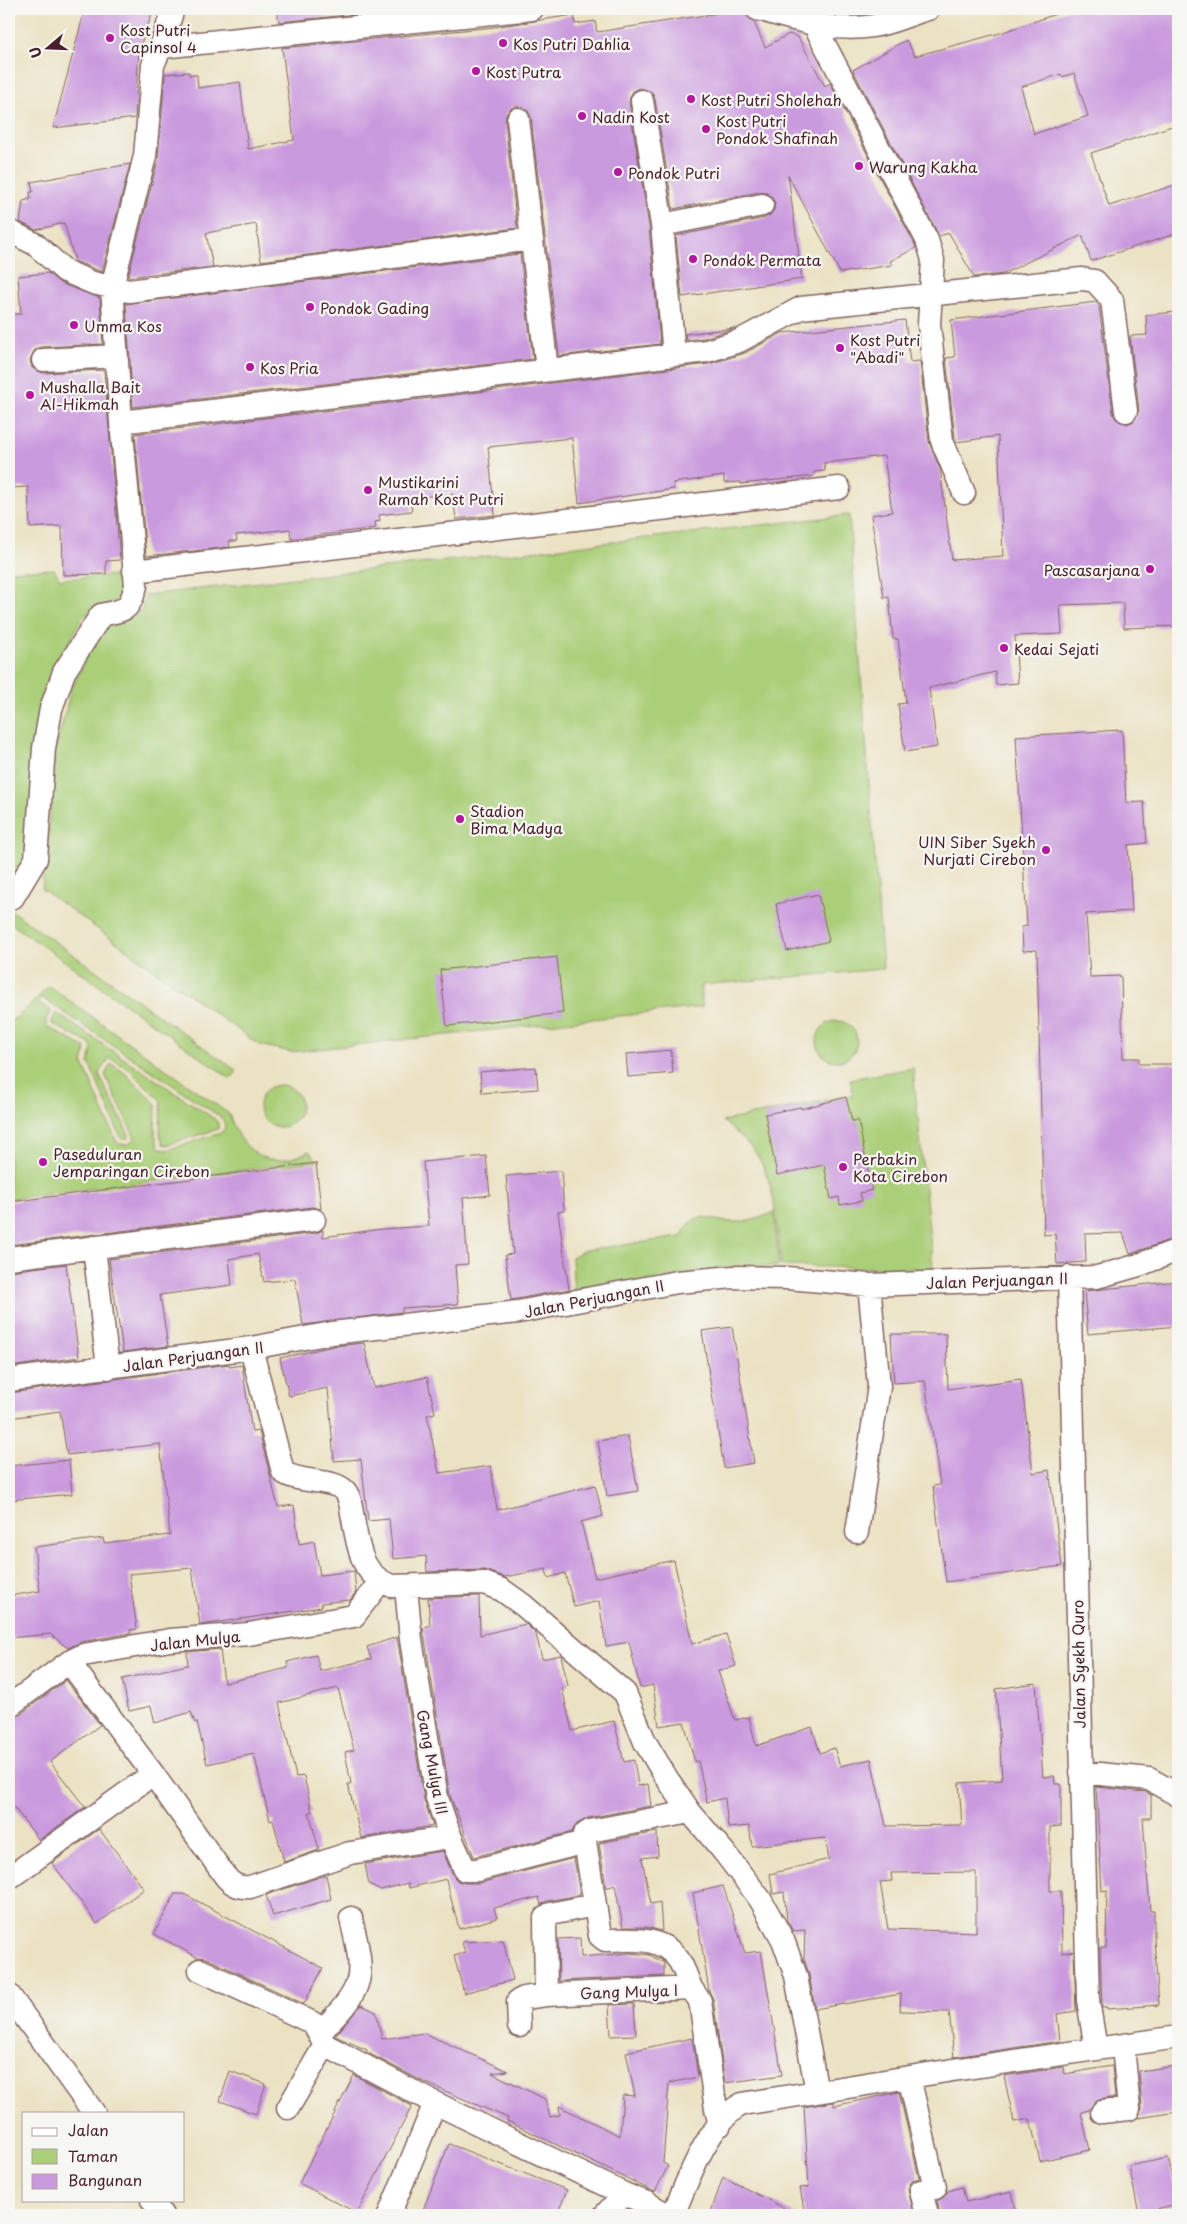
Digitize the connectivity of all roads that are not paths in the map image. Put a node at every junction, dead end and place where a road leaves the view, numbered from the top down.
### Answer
1 (173, 9) edge
2 (532, 9) edge
3 (757, 9) edge
4 (928, 9) edge
5 (400, 16) edge
6 (811, 17) edge
7 (161, 47) junction
8 (642, 100) dead end
9 (518, 119) dead end
10 (762, 206) dead end
11 (662, 225) junction
12 (9, 231) edge
13 (532, 239) junction
14 (112, 287) junction
15 (931, 295) junction
16 (674, 355) junction
17 (117, 356) junction
18 (43, 360) dead end
19 (547, 370) junction
20 (1126, 411) dead end
21 (121, 422) junction
22 (839, 488) dead end
23 (964, 493) dead end
24 (134, 571) junction
25 (13, 897) dead end
26 (314, 1220) dead end
27 (94, 1247) junction
28 (1178, 1250) edge
29 (9, 1258) edge
30 (1070, 1277) junction
31 (869, 1286) junction
32 (251, 1348) junction
33 (108, 1368) junction
34 (9, 1380) edge
35 (857, 1532) dead end
36 (380, 1582) junction
37 (406, 1587) junction
38 (69, 1662) junction
39 (9, 1706) edge
40 (1081, 1772) junction
41 (153, 1774) junction
42 (1178, 1795) edge
43 (690, 1812) junction
44 (450, 1837) junction
45 (585, 1842) junction
46 (9, 1878) edge
47 (595, 1905) junction
48 (351, 1918) dead end
49 (200, 1970) dead end
50 (691, 1988) junction
51 (9, 1995) edge
52 (546, 1995) junction
53 (519, 2026) dead end
54 (1178, 2037) edge
55 (322, 2039) junction
56 (1123, 2046) junction
57 (1096, 2049) junction
58 (909, 2077) junction
59 (817, 2092) junction
60 (435, 2103) junction
61 (288, 2108) dead end
62 (93, 2112) edge
63 (1102, 2112) dead end
64 (720, 2125) junction
65 (624, 2194) junction
66 (153, 2202) edge
67 (162, 2215) edge
68 (389, 2215) edge
69 (605, 2215) edge
70 (668, 2215) edge
71 (673, 2215) edge
72 (927, 2215) edge

1 - 7 street
2 - 5 street
3 - 6 street
4 - 6 street
5 - 7 street
6 - 15 street
7 - 14 street
8 - 11 street
9 - 13 street
10 - 11 street
11 - 16 street
12 - 14 street
13 - 14 street
13 - 19 street
14 - 17 street
15 - 16 street
15 - 20 street
15 - 23 street
16 - 19 street
17 - 18 street
17 - 21 street
19 - 21 street
21 - 24 street
22 - 24 street
24 - 25 street
26 - 27 street
27 - 29 street
27 - 33 street
28 - 30 street, Jalan Perjuangan II
30 - 31 street, Jalan Perjuangan II
30 - 40 street, Jalan Syekh Quro
31 - 32 street, Jalan Perjuangan II
31 - 35 street
32 - 33 street, Jalan Perjuangan II
32 - 36 street
33 - 34 street, Jalan Perjuangan II
36 - 37 street
36 - 38 street, Jalan Mulya
37 - 43 street
37 - 44 street, Gang Mulya III
38 - 39 street, Jalan Mulya
38 - 41 street
40 - 42 street
40 - 57 street, Jalan Syekh Quro
41 - 44 street
41 - 46 street
43 - 45 street
43 - 59 street
44 - 45 street, Gang Mulya III
45 - 47 street
47 - 50 street
47 - 52 street
48 - 55 street
49 - 55 street
50 - 52 street, Gang Mulya I
50 - 64 street, Gang Mulya I
51 - 62 street
52 - 53 street, Gang Mulya I
54 - 56 street
55 - 60 street
55 - 61 street
56 - 57 street
56 - 63 street
57 - 58 street
58 - 59 street
58 - 72 street
59 - 64 street
60 - 65 street
60 - 68 street
64 - 71 street
65 - 69 street
65 - 70 street
66 - 67 street

